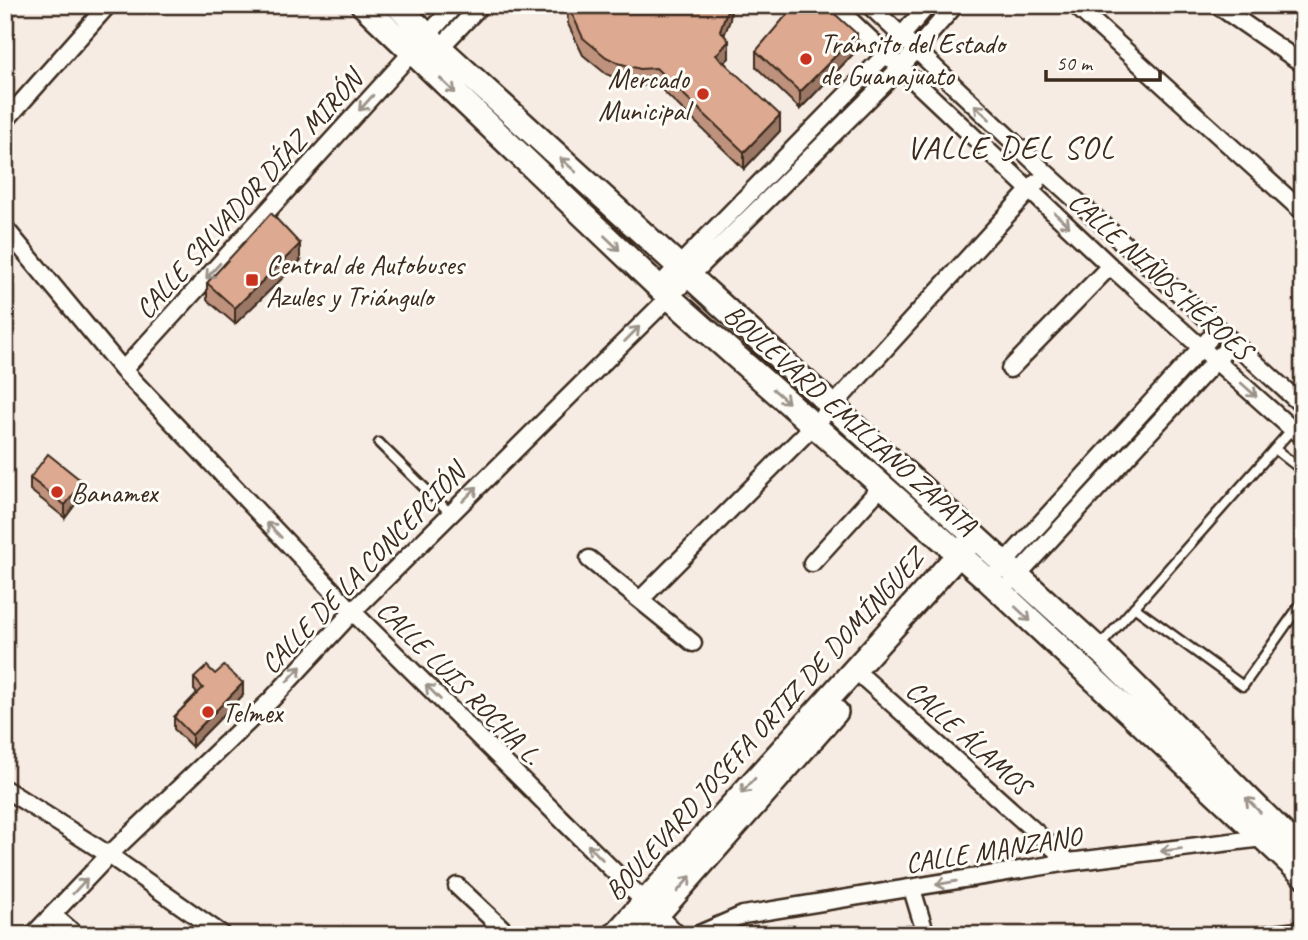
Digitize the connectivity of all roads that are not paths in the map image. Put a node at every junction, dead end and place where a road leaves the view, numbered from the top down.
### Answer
1 (108, 5) edge
2 (363, 5) edge
3 (397, 5) edge
4 (455, 5) edge
5 (481, 5) edge
6 (834, 5) edge
7 (869, 5) edge
8 (928, 5) edge
9 (956, 5) edge
10 (1075, 5) edge
11 (1217, 5) edge
12 (902, 36) junction
13 (425, 49) junction
14 (917, 50) junction
15 (886, 54) junction
16 (1303, 64) edge
17 (901, 68) junction
18 (5, 121) edge
19 (1045, 172) junction
20 (1031, 191) junction
21 (1303, 212) edge
22 (5, 228) edge
23 (1110, 266) junction
24 (684, 271) junction
25 (663, 292) junction
26 (1218, 330) junction
27 (1232, 343) junction
28 (1202, 347) junction
29 (1215, 360) junction
30 (1010, 369) dead end
31 (122, 370) junction
32 (1303, 406) edge
33 (832, 407) junction
34 (813, 423) junction
35 (1298, 432) edge
36 (379, 443) dead end
37 (1275, 449) junction
38 (1303, 471) edge
39 (882, 486) junction
40 (451, 514) junction
41 (980, 541) junction
42 (589, 559) dead end
43 (964, 559) junction
44 (812, 563) dead end
45 (1011, 569) junction
46 (994, 586) junction
47 (641, 599) junction
48 (1303, 601) edge
49 (1135, 607) junction
50 (353, 612) junction
51 (693, 643) dead end
52 (1098, 649) junction
53 (865, 679) junction
54 (5, 789) edge
55 (1283, 836) edge
56 (1303, 853) edge
57 (109, 855) junction
58 (1069, 862) junction
59 (1303, 875) edge
60 (457, 886) dead end
61 (912, 889) junction
62 (651, 908) junction
63 (53, 915) junction
64 (1301, 931) edge
65 (33, 935) edge
66 (76, 935) edge
67 (223, 935) edge
68 (509, 935) edge
69 (615, 935) edge
70 (639, 935) edge
71 (678, 935) edge
72 (697, 935) edge
73 (926, 935) edge
74 (1263, 935) edge

1 - 18 street
2 - 13 street, BOULEVARD EMILIANO ZAPATA
3 - 13 street, BOULEVARD EMILIANO ZAPATA
4 - 13 street
5 - 13 street
6 - 15 street, CALLE NIÑOS HÉROES
7 - 12 street, CALLE NIÑOS HÉROES
8 - 12 street
9 - 14 street
10 - 21 street
11 - 16 street
12 - 14 street, CALLE NIÑOS HÉROES
12 - 15 street
24 -> 13 street, BOULEVARD EMILIANO ZAPATA
13 -> 25 street, BOULEVARD EMILIANO ZAPATA
13 -> 31 street, CALLE SALVADOR DÍAZ MIRÓN
14 - 17 street
19 -> 14 street, CALLE NIÑOS HÉROES
15 - 17 street, CALLE NIÑOS HÉROES
15 - 24 street
17 - 20 street, CALLE NIÑOS HÉROES
17 - 24 street
19 - 20 street
19 - 26 street, CALLE NIÑOS HÉROES
20 -> 23 street, CALLE NIÑOS HÉROES
20 - 33 street
22 - 31 street, CALLE LUIS ROCHA L.
23 - 28 street, CALLE NIÑOS HÉROES
23 - 30 street
24 - 25 street, CALLE DE LA CONCEPCIÓN
24 - 33 street, BOULEVARD EMILIANO ZAPATA
25 -> 34 street, BOULEVARD EMILIANO ZAPATA
40 -> 25 street, CALLE DE LA CONCEPCIÓN
26 - 27 street, CALLE NIÑOS HÉROES
26 - 28 street
27 - 29 street
27 - 32 street, CALLE NIÑOS HÉROES
28 - 29 street, CALLE NIÑOS HÉROES
28 - 45 street
29 -> 35 street, CALLE NIÑOS HÉROES
29 - 45 street
50 -> 31 street, CALLE LUIS ROCHA L.
33 - 34 street
33 - 41 street, BOULEVARD EMILIANO ZAPATA
34 - 39 street, BOULEVARD EMILIANO ZAPATA
34 - 47 street
35 - 37 lane
36 - 40 lane
37 - 38 lane
37 - 49 lane
39 - 43 street, BOULEVARD EMILIANO ZAPATA
39 - 44 street
40 - 50 street, CALLE DE LA CONCEPCIÓN
41 - 43 street
41 - 45 street, BOULEVARD EMILIANO ZAPATA
42 - 47 street
43 - 46 street, BOULEVARD EMILIANO ZAPATA
43 - 53 street, BOULEVARD JOSEFA ORTIZ DE DOMÍNGUEZ
43 -> 62 street, BOULEVARD JOSEFA ORTIZ DE DOMÍNGUEZ
45 - 46 street
45 - 52 street, BOULEVARD EMILIANO ZAPATA
46 -> 55 street, BOULEVARD EMILIANO ZAPATA
47 - 51 street
48 - 49 lane
49 - 52 lane
57 -> 50 street, CALLE DE LA CONCEPCIÓN
62 -> 50 street, CALLE LUIS ROCHA L.
55 -> 52 street, BOULEVARD EMILIANO ZAPATA
53 - 58 street, CALLE ÁLAMOS
62 -> 53 street, BOULEVARD JOSEFA ORTIZ DE DOMÍNGUEZ
54 - 57 street
55 - 56 street, BOULEVARD EMILIANO ZAPATA
55 -> 58 street, CALLE MANZANO
55 - 59 street, BOULEVARD EMILIANO ZAPATA
63 -> 57 street, CALLE DE LA CONCEPCIÓN
57 - 67 street
58 -> 61 street, CALLE MANZANO
60 - 68 street
61 - 72 street, CALLE MANZANO
61 - 73 street
62 - 69 street, BOULEVARD JOSEFA ORTIZ DE DOMÍNGUEZ
62 - 70 street, BOULEVARD JOSEFA ORTIZ DE DOMÍNGUEZ
62 - 71 street, CALLE LUIS ROCHA L.
63 - 65 street, CALLE DE LA CONCEPCIÓN
63 - 66 street
64 - 74 street

